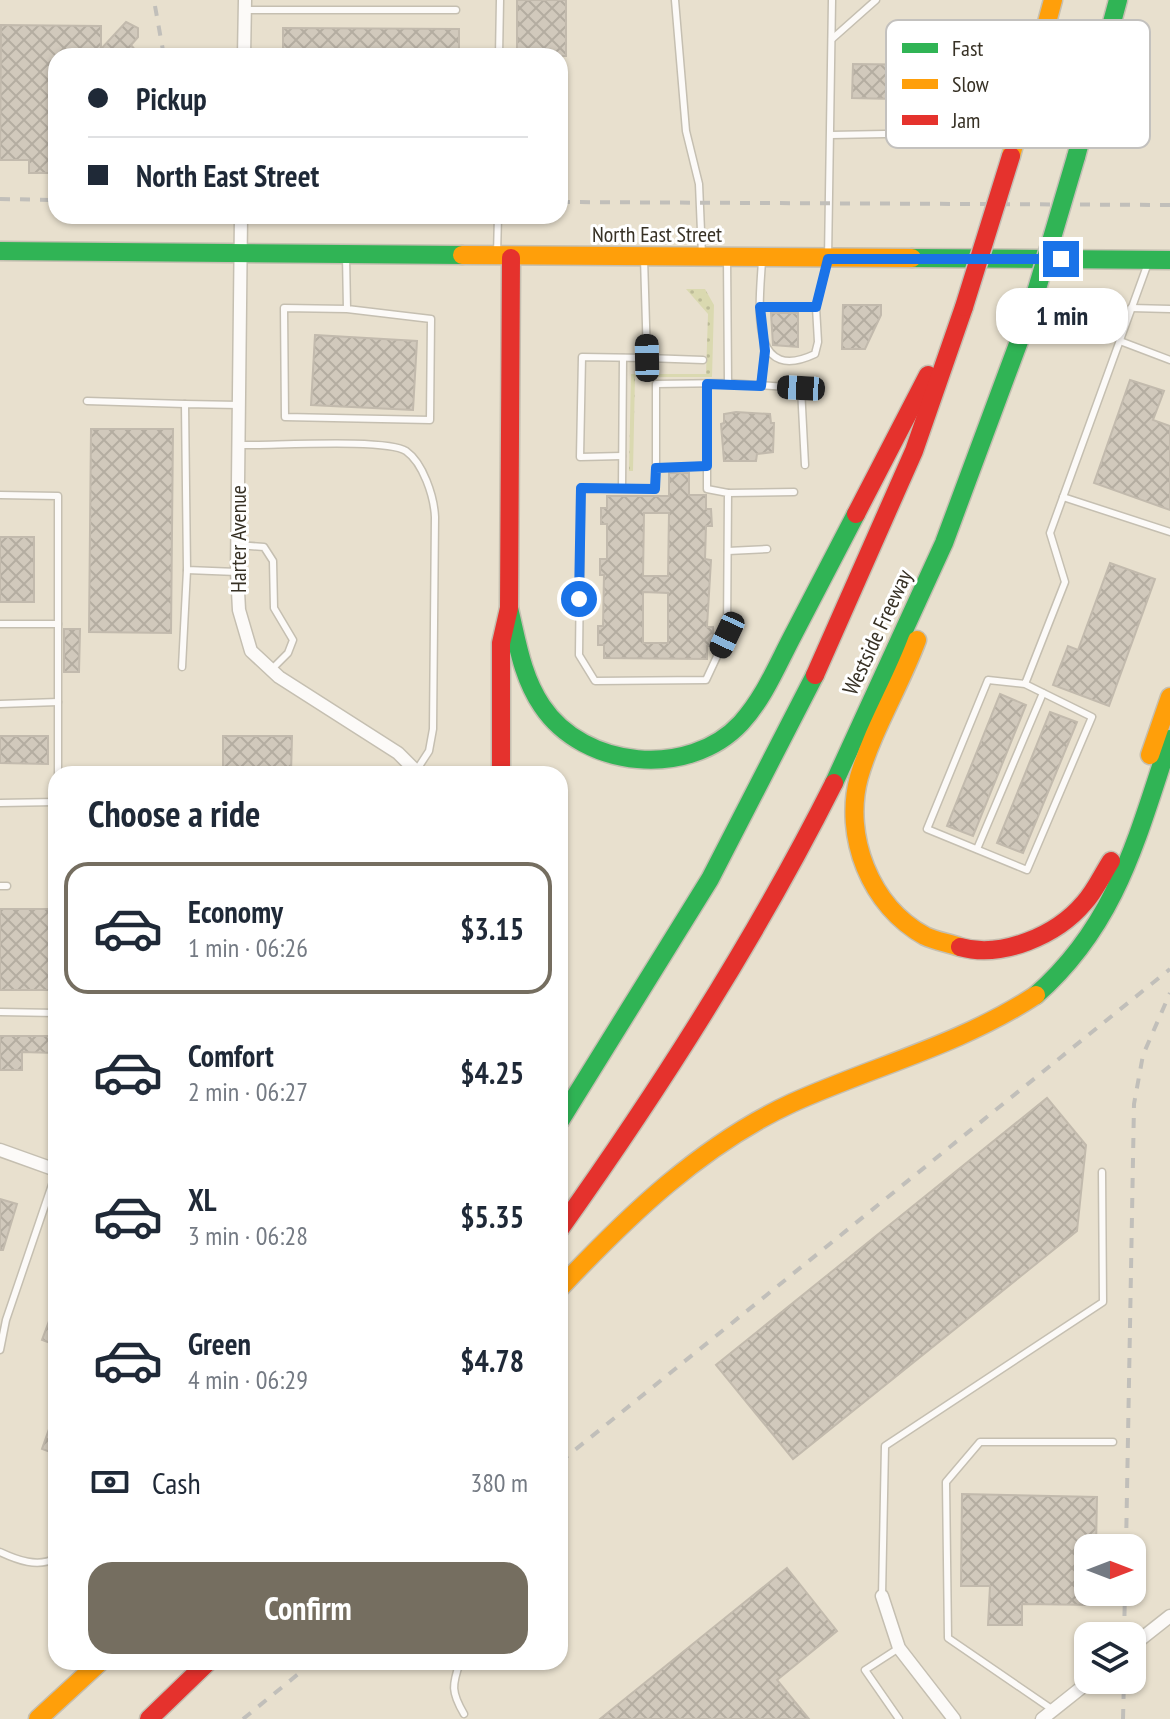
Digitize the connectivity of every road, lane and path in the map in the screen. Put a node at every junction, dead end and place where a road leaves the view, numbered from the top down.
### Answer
1 (500, 0) edge
2 (675, 0) edge
3 (832, 0) edge
4 (876, 0) edge
5 (1053, 0) edge
6 (1118, 0) edge
7 (245, 5) edge
8 (456, 10) dead end
9 (1048, 20) edge
10 (1113, 20) edge
11 (832, 39) junction
12 (244, 48) edge
13 (499, 48) edge
14 (886, 134) edge
15 (831, 135) junction
16 (1013, 148) edge
17 (1078, 148) edge
18 (241, 224) edge
19 (499, 224) edge
20 (0, 251) edge
21 (240, 254) junction
22 (346, 255) junction
23 (504, 258) junction
24 (644, 258) junction
25 (703, 258) junction
26 (727, 258) junction
27 (762, 258) junction
28 (828, 259) junction
29 (1149, 260) junction
30 (1170, 260) edge
31 (760, 307) junction
32 (816, 307) junction
33 (1131, 308) junction
34 (347, 309) junction
35 (1170, 309) edge
36 (955, 333) junction
37 (1120, 341) junction
38 (765, 351) junction
39 (623, 358) junction
40 (647, 358) junction
41 (703, 360) dead end
42 (1170, 360) edge
43 (728, 383) junction
44 (707, 384) junction
45 (761, 386) junction
46 (87, 401) dead end
47 (185, 404) junction
48 (239, 405) junction
49 (238, 445) junction
50 (622, 456) junction
51 (805, 465) dead end
52 (707, 466) junction
53 (656, 468) junction
54 (622, 488) junction
55 (794, 492) dead end
56 (728, 493) junction
57 (0, 495) edge
58 (1063, 497) junction
59 (1170, 532) edge
60 (944, 542) junction
61 (238, 545) junction
62 (767, 549) dead end
63 (728, 551) junction
64 (187, 570) junction
65 (237, 572) junction
66 (509, 608) junction
67 (0, 624) edge
68 (58, 624) junction
69 (182, 667) dead end
70 (271, 670) junction
71 (1025, 684) junction
72 (1043, 693) junction
73 (1170, 697) edge
74 (58, 702) junction
75 (0, 704) edge
76 (1170, 739) edge
77 (58, 766) edge
78 (411, 766) edge
79 (422, 766) edge
80 (501, 766) edge
81 (48, 802) edge
82 (0, 803) edge
83 (977, 849) junction
84 (0, 1012) edge
85 (48, 1013) edge
86 (568, 1109) edge
87 (0, 1150) edge
88 (48, 1168) edge
89 (1102, 1172) dead end
90 (48, 1195) edge
91 (568, 1217) edge
92 (568, 1280) edge
93 (0, 1350) edge
94 (1113, 1442) dead end
95 (0, 1552) edge
96 (48, 1562) edge
97 (882, 1596) joint
98 (1170, 1616) edge
99 (1146, 1635) edge
100 (899, 1648) junction
101 (91, 1670) edge
102 (182, 1670) edge
103 (200, 1670) edge
104 (456, 1670) edge
105 (1074, 1693) edge
106 (1053, 1710) junction
107 (464, 1714) dead end
108 (38, 1719) edge
109 (132, 1719) edge
110 (149, 1719) edge
111 (899, 1719) edge
112 (954, 1719) edge
113 (1042, 1719) edge

1 - 13 lane
2 - 25 lane
3 - 11 lane
4 - 11 lane
5 - 9 main road, Westside Freeway, bridge
6 - 10 main road, Westside Freeway, bridge
7 - 8 lane
7 - 12 street
11 - 15 lane
14 - 15 lane
15 - 28 lane
16 - 36 main road, Westside Freeway, bridge
17 - 60 main road, Westside Freeway, bridge
18 - 21 street, Harter Avenue
19 - 23 lane
20 - 21 main road, North East Street
21 - 22 main road, North East Street
21 - 48 street, Harter Avenue
22 - 23 main road, North East Street
22 - 34 lane
23 - 24 main road, North East Street
23 - 66 main road
24 - 25 main road, North East Street
24 - 40 lane
25 - 26 main road, North East Street
26 - 27 main road, North East Street
26 - 43 lane
27 - 28 main road, North East Street
27 - 31 lane
28 - 29 main road, North East Street
28 - 32 lane
29 - 30 main road, North East Street
29 - 33 lane
31 - 32 lane
31 - 38 lane
32 - 38 lane
33 - 35 lane
33 - 37 lane
34 - 34 lane
36 - 66 main road
36 - 86 main road, Westside Freeway
37 - 42 lane
37 - 58 lane
38 - 45 lane
39 - 40 lane
39 - 50 lane
39 - 50 lane
40 - 41 lane
43 - 44 lane
43 - 45 lane
44 - 52 lane
44 - 53 lane
45 - 51 lane
46 - 47 lane
47 - 48 lane
47 - 64 lane
48 - 49 street, Harter Avenue
49 - 61 street, Harter Avenue
49 - 79 lane
50 - 54 lane
52 - 53 lane
52 - 56 lane
53 - 54 lane
54 - 63 lane
55 - 56 lane
56 - 63 lane
57 - 68 lane
58 - 59 lane
58 - 71 lane
60 - 73 main road
60 - 91 main road, Westside Freeway
61 - 65 street, Harter Avenue
61 - 70 lane
62 - 63 lane
64 - 65 lane
64 - 69 lane
65 - 70 street, Harter Avenue
66 - 80 main road
67 - 68 lane
68 - 74 lane
70 - 78 street, Harter Avenue
71 - 72 lane
71 - 83 lane
72 - 83 lane
72 - 83 lane
74 - 75 lane
74 - 77 lane
76 - 92 main road
81 - 82 lane
84 - 85 lane
87 - 88 street
89 - 97 lane
90 - 93 lane
94 - 106 lane
95 - 96 lane
97 - 100 street
98 - 99 street
100 - 111 lane
100 - 112 street
101 - 108 main road
102 - 109 main road
103 - 110 main road
104 - 107 lane
105 - 106 street
106 - 113 street

